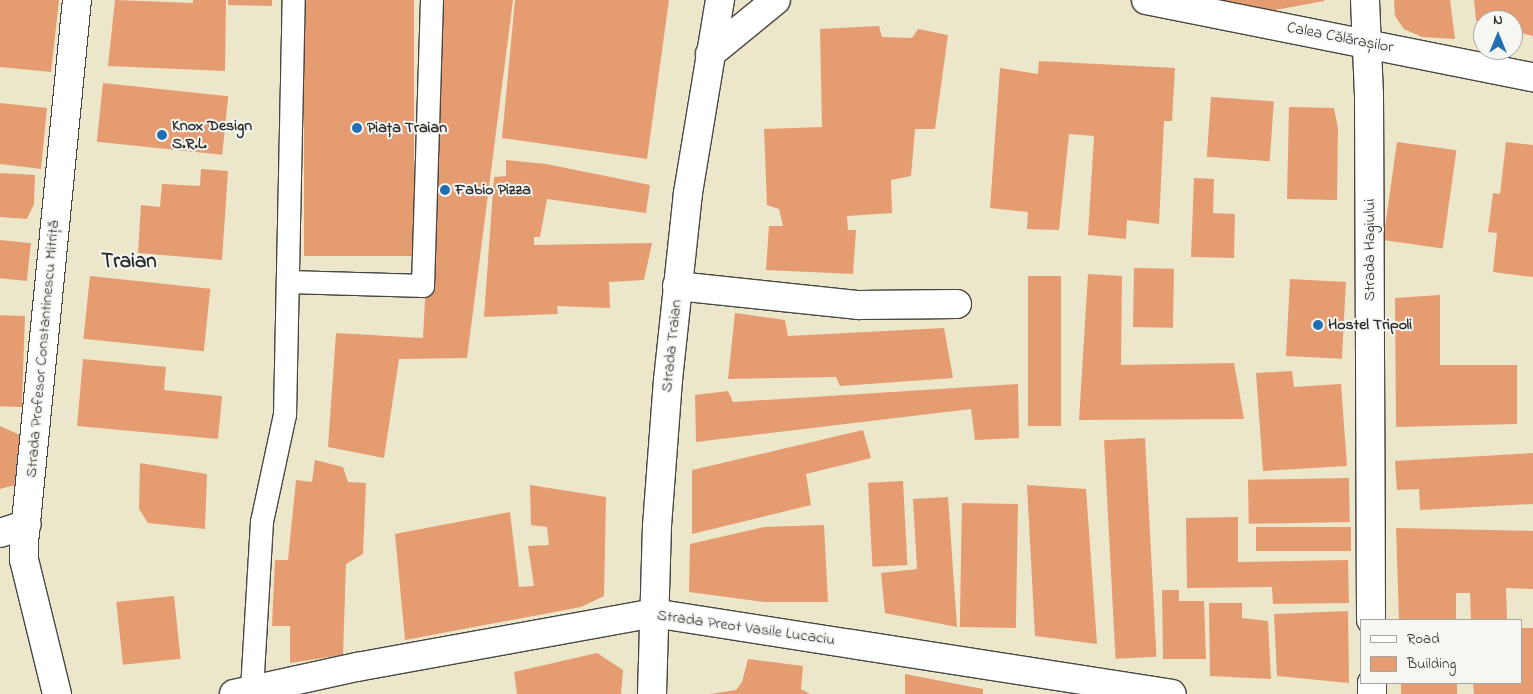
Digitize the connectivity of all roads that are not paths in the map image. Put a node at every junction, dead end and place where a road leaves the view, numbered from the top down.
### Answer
1 (77, 0) edge
2 (294, 0) edge
3 (432, 0) edge
4 (720, 0) edge
5 (776, 0) edge
6 (1146, 0) edge
7 (1365, 0) edge
8 (1367, 43) junction
9 (710, 54) junction
10 (1533, 77) edge
11 (290, 282) junction
12 (677, 286) junction
13 (957, 304) dead end
14 (27, 524) junction
15 (0, 533) edge
16 (653, 613) junction
17 (1371, 619) edge
18 (243, 692) edge
19 (57, 694) edge
20 (652, 694) edge
21 (1172, 694) edge

1 - 14 street, Strada Profesor Constantinescu Mitriță
2 - 11 lane
3 - 11 lane
4 - 9 street, Strada Traian
5 - 9 street
6 - 8 street, Calea Călărașilor
7 - 8 street, Strada Hagiului
8 - 10 street, Calea Călărașilor
8 - 17 street, Strada Hagiului
9 - 12 street, Strada Traian
11 - 18 lane
12 - 13 street
12 - 16 street, Strada Traian
14 - 15 street
14 - 19 street, Strada Profesor Constantinescu Mitriță
16 - 18 street, Strada Preot Vasile Lucaciu
16 - 20 street, Strada Traian
16 - 21 street, Strada Preot Vasile Lucaciu

